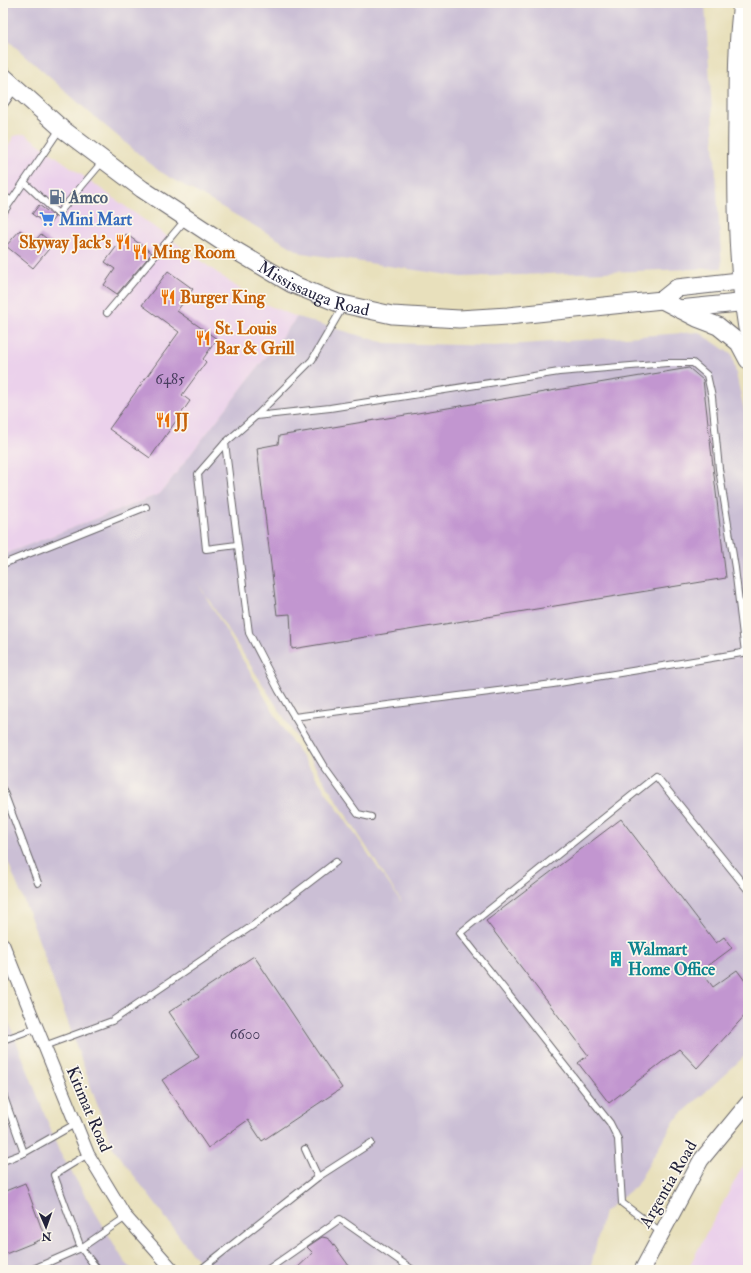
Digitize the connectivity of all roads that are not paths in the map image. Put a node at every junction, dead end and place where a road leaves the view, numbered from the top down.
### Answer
1 (743, 3) edge
2 (8, 81) edge
3 (3, 101) edge
4 (61, 128) junction
5 (103, 161) junction
6 (24, 182) junction
7 (3, 195) edge
8 (11, 201) junction
9 (3, 213) edge
10 (187, 219) junction
11 (745, 280) edge
12 (662, 300) junction
13 (746, 302) edge
14 (344, 304) junction
15 (679, 309) junction
16 (107, 312) dead end
17 (748, 328) edge
18 (748, 360) edge
19 (256, 416) junction
20 (225, 444) junction
21 (146, 507) dead end
22 (237, 545) junction
23 (3, 564) edge
24 (746, 653) edge
25 (294, 716) junction
26 (3, 790) edge
27 (371, 817) dead end
28 (336, 862) dead end
29 (38, 883) dead end
30 (748, 890) edge
31 (3, 944) edge
32 (36, 1028) junction
33 (3, 1040) edge
34 (44, 1046) junction
35 (3, 1094) edge
36 (748, 1103) edge
37 (75, 1124) junction
38 (371, 1143) dead end
39 (305, 1149) dead end
40 (24, 1153) junction
41 (88, 1154) junction
42 (3, 1161) edge
43 (318, 1177) junction
44 (126, 1217) junction
45 (662, 1233) junction
46 (81, 1248) junction
47 (31, 1270) edge
48 (98, 1270) edge
49 (173, 1270) edge
50 (200, 1270) edge
51 (267, 1270) edge
52 (413, 1270) edge
53 (642, 1270) edge

1 - 11 main road
2 - 3 street
2 - 4 main road, Mississauga Road
4 - 5 main road, Mississauga Road
4 - 6 lane
5 - 6 lane
5 - 10 main road, Mississauga Road
6 - 8 lane
7 - 8 lane
8 - 9 lane
10 - 14 main road, Mississauga Road
10 - 16 lane
11 - 12 main road
11 - 13 main road
12 - 14 main road, Mississauga Road
12 - 15 main road
13 - 15 main road
13 - 17 main road
14 - 19 lane
15 - 18 main road
19 - 20 lane
19 - 24 lane
20 - 22 lane
20 - 22 lane
21 - 23 lane
22 - 25 lane
24 - 25 lane
25 - 27 lane
26 - 29 lane
28 - 34 lane
30 - 45 lane
31 - 32 street, Kitimat Road
32 - 33 lane
32 - 34 street, Kitimat Road
34 - 37 street, Kitimat Road
35 - 40 lane
36 - 45 street, Argentia Road
37 - 40 lane
37 - 41 street, Kitimat Road
38 - 43 lane
39 - 43 lane
40 - 42 lane
41 - 44 street, Kitimat Road
41 - 46 lane
43 - 50 lane
44 - 46 lane
44 - 49 street, Kitimat Road
45 - 53 street, Argentia Road
46 - 47 lane
46 - 48 lane
51 - 52 lane

